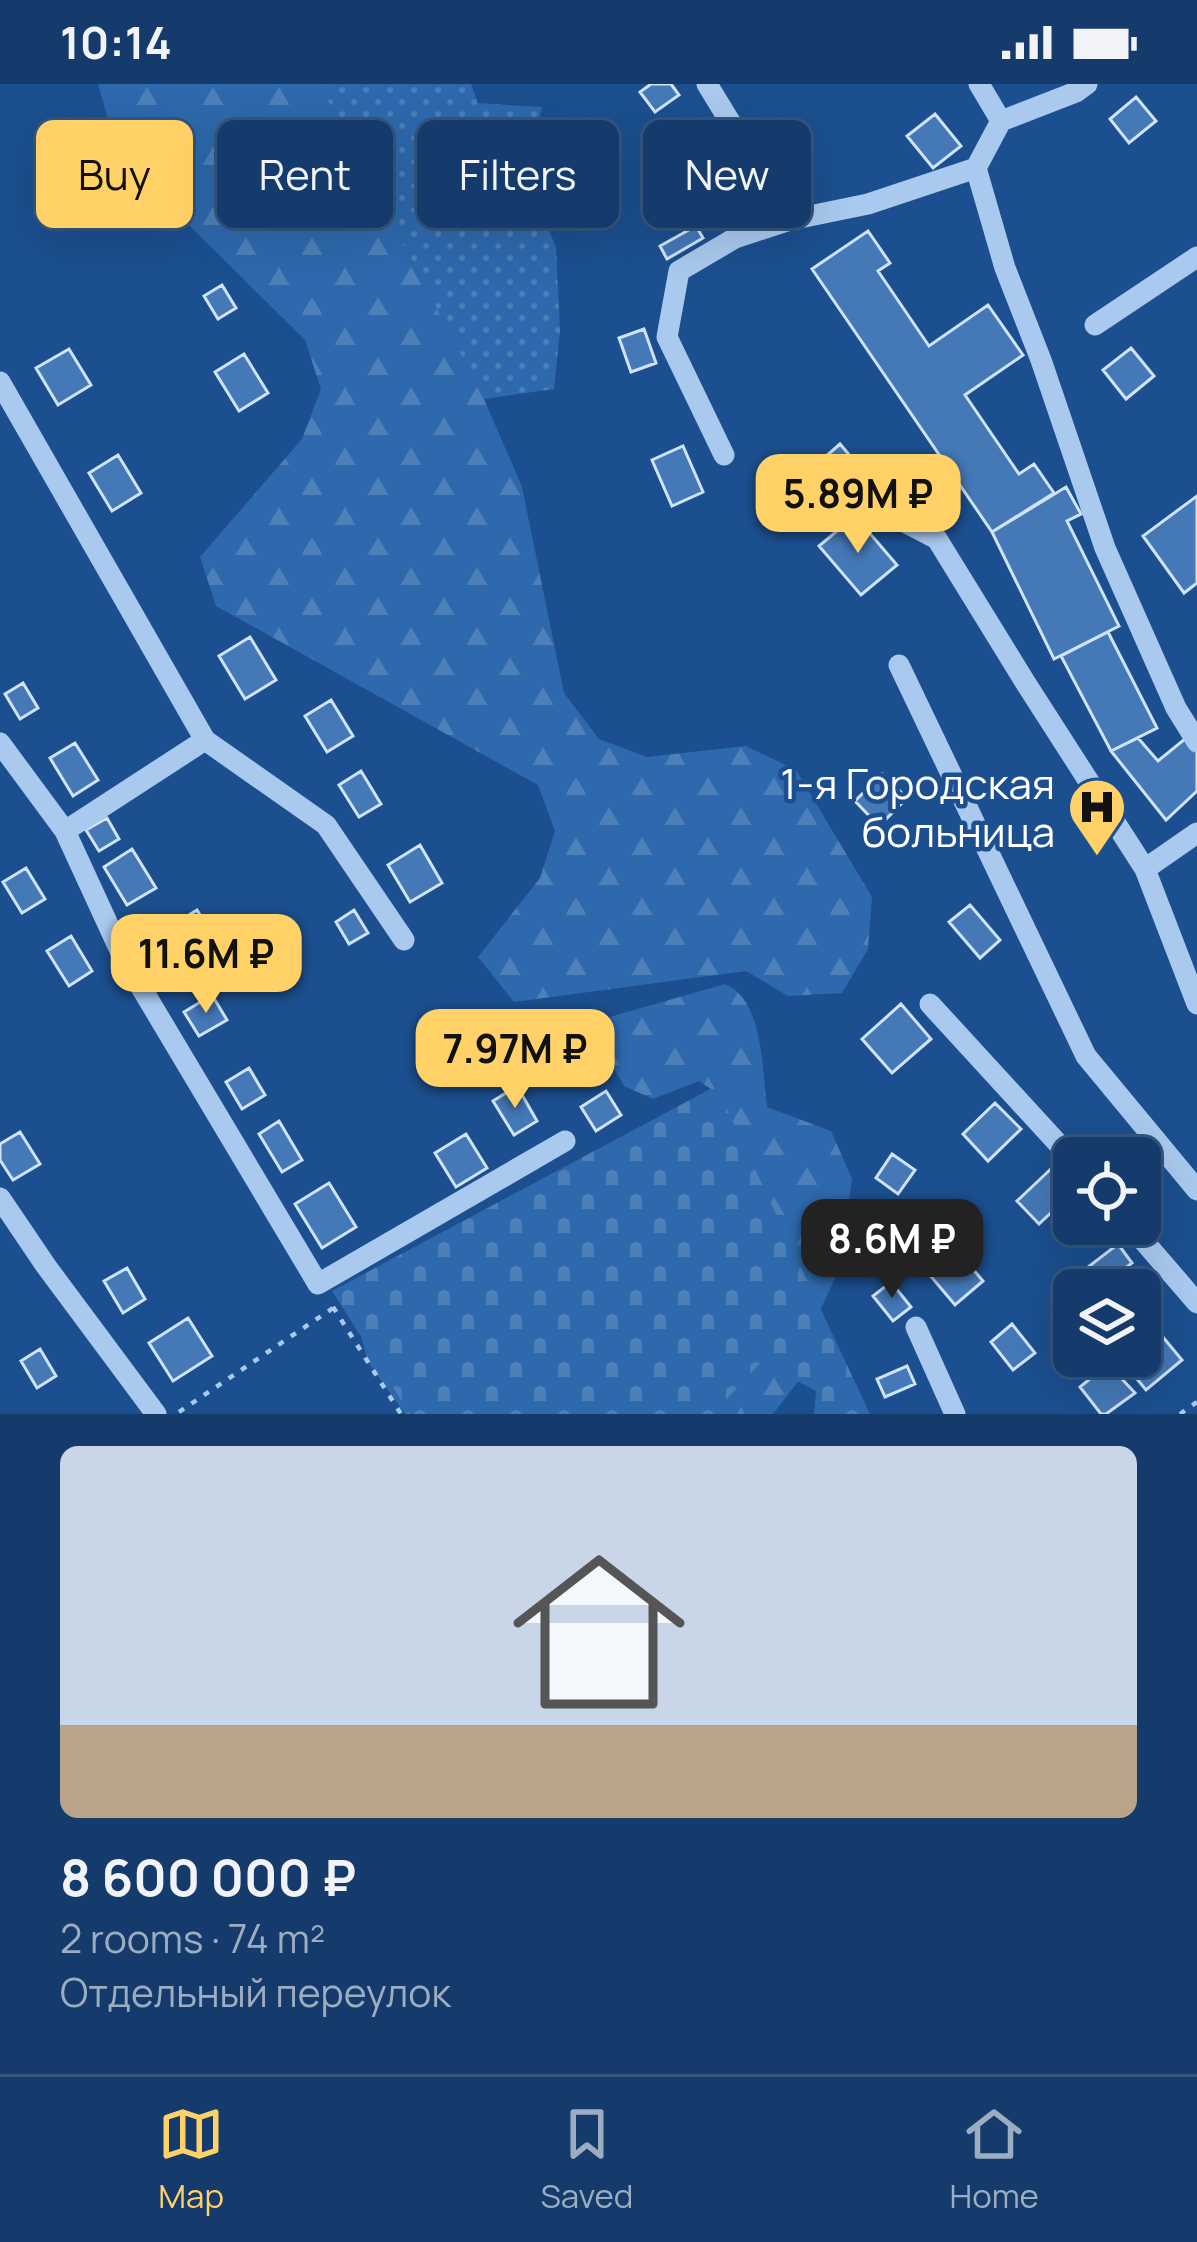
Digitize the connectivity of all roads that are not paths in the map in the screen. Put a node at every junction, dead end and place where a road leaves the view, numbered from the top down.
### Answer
1 (707, 84) edge
2 (979, 84) edge
3 (1087, 84) edge
4 (729, 120) edge
5 (1001, 121) junction
6 (976, 168) junction
7 (811, 216) edge
8 (766, 228) edge
9 (1197, 257) edge
10 (1094, 325) dead end
11 (0, 382) edge
12 (10, 425) edge
13 (724, 455) dead end
14 (892, 516) dead end
15 (899, 665) dead end
16 (1197, 693) edge
17 (1176, 708) junction
18 (206, 740) junction
19 (1197, 742) edge
20 (0, 743) edge
21 (65, 832) junction
22 (1197, 833) edge
23 (1145, 869) junction
24 (404, 940) dead end
25 (930, 1004) dead end
26 (1197, 1004) edge
27 (1053, 1138) edge
28 (566, 1141) dead end
29 (1197, 1190) edge
30 (0, 1198) edge
31 (1147, 1245) edge
32 (1197, 1303) edge
33 (916, 1327) dead end
34 (156, 1414) edge
35 (955, 1414) edge

1 - 4 street
2 - 5 street
3 - 5 street
5 - 6 street
6 - 7 street
6 - 17 street
8 - 13 street
9 - 10 street
11 - 12 street
12 - 18 street
14 - 23 street
15 - 29 street
16 - 17 street
17 - 19 street
18 - 21 street
18 - 24 street
20 - 21 street
21 - 28 street
22 - 23 street
23 - 26 street
25 - 27 street
30 - 34 street
31 - 32 street
33 - 35 street

